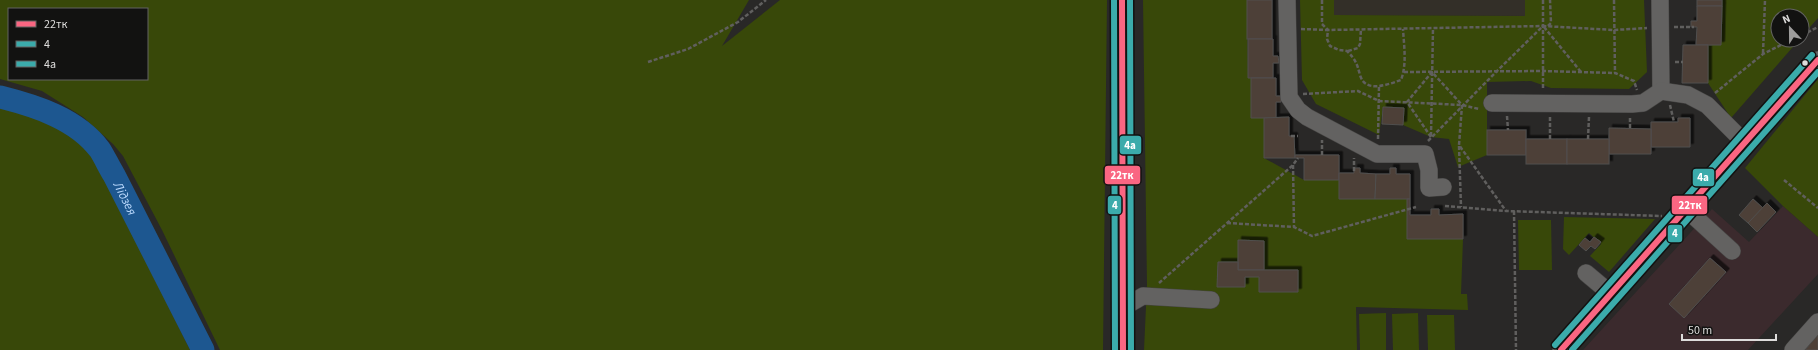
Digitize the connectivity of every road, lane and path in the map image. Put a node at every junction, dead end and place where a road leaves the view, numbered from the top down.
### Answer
1 (766, 0) edge
2 (1122, 0) edge
3 (1288, 0) edge
4 (1322, 0) edge
5 (1542, 0) edge
6 (1550, 0) edge
7 (1614, 0) edge
8 (1660, 0) edge
9 (1765, 0) edge
10 (1543, 26) junction
11 (1432, 28) junction
12 (1660, 28) junction
13 (1694, 28) dead end
14 (1289, 29) junction
15 (1361, 29) junction
16 (1404, 29) junction
17 (1328, 30) junction
18 (1614, 30) junction
19 (1775, 48) edge
20 (1347, 51) junction
21 (1763, 54) junction
22 (1818, 60) edge
23 (648, 62) dead end
24 (1673, 62) dead end
25 (1683, 62) dead end
26 (1543, 71) junction
27 (1404, 72) junction
28 (1432, 72) junction
29 (1496, 72) junction
30 (1581, 72) junction
31 (1615, 73) junction
32 (1379, 86) junction
33 (1289, 95) junction
34 (1713, 95) dead end
35 (1665, 96) junction
36 (1379, 101) junction
37 (1407, 102) junction
38 (1431, 103) junction
39 (1462, 105) junction
40 (1486, 107) joint
41 (1637, 107) junction
42 (1547, 108) junction
43 (1507, 111) dead end
44 (1589, 112) dead end
45 (1674, 122) dead end
46 (1630, 128) dead end
47 (1508, 130) dead end
48 (1291, 136) dead end
49 (1298, 136) dead end
50 (1431, 137) junction
51 (1322, 139) dead end
52 (1550, 139) dead end
53 (1588, 139) dead end
54 (1745, 143) junction
55 (1459, 145) junction
56 (1376, 154) junction
57 (1322, 155) dead end
58 (1298, 158) dead end
59 (1293, 165) junction
60 (1784, 180) dead end
61 (1443, 187) dead end
62 (1416, 206) dead end
63 (1445, 206) dead end
64 (1461, 207) junction
65 (1818, 208) edge
66 (1686, 209) junction
67 (1506, 211) junction
68 (1514, 211) junction
69 (1664, 216) dead end
70 (1226, 223) junction
71 (1294, 227) junction
72 (1732, 251) dead end
73 (1586, 273) dead end
74 (1611, 294) junction
75 (1143, 296) junction
76 (1211, 300) dead end
77 (1124, 307) junction
78 (1818, 322) edge
79 (1123, 350) edge
80 (1516, 350) edge
81 (1561, 350) edge
82 (1794, 350) edge

1 - 23 path
2 - 77 street
3 - 14 street
4 - 17 path
5 - 10 path
6 - 10 path
7 - 18 path
8 - 12 street
9 - 21 path
10 - 11 path
10 - 18 path
10 - 26 path
10 - 29 path
10 - 30 path
11 - 16 path
11 - 28 path
12 - 13 path
12 - 18 path
12 - 35 street
14 - 17 path
14 - 33 street
15 - 16 path
15 - 17 path
15 - 20 path
16 - 27 path
17 - 20 path
18 - 31 path
19 - 21 path
20 - 32 path
21 - 34 path
22 - 54 street
24 - 25 path
26 - 29 path
26 - 30 path
26 - 42 path
27 - 28 path
27 - 32 path
28 - 29 path
28 - 37 path
28 - 38 path
28 - 39 path
29 - 39 path
30 - 31 path
31 - 41 path
32 - 36 path
33 - 36 path
33 - 56 street
35 - 41 street
35 - 45 path
35 - 54 street
36 - 37 path
36 - 56 path
37 - 38 path
37 - 50 path
38 - 39 path
38 - 50 path
39 - 40 path
39 - 50 path
39 - 55 path
40 - 42 street
41 - 42 street
41 - 46 path
42 - 52 path
43 - 47 path
44 - 53 path
48 - 49 path
51 - 57 path
54 - 66 street
55 - 64 path
55 - 67 path
56 - 61 street
58 - 59 path
59 - 70 path
59 - 71 path
60 - 65 path
62 - 71 path
63 - 64 path
64 - 67 path
66 - 72 street
66 - 74 street
67 - 68 path
68 - 69 path
68 - 80 path
70 - 71 path
70 - 75 path
73 - 74 street
74 - 81 street
75 - 76 street
75 - 77 street
77 - 79 street
78 - 82 street

